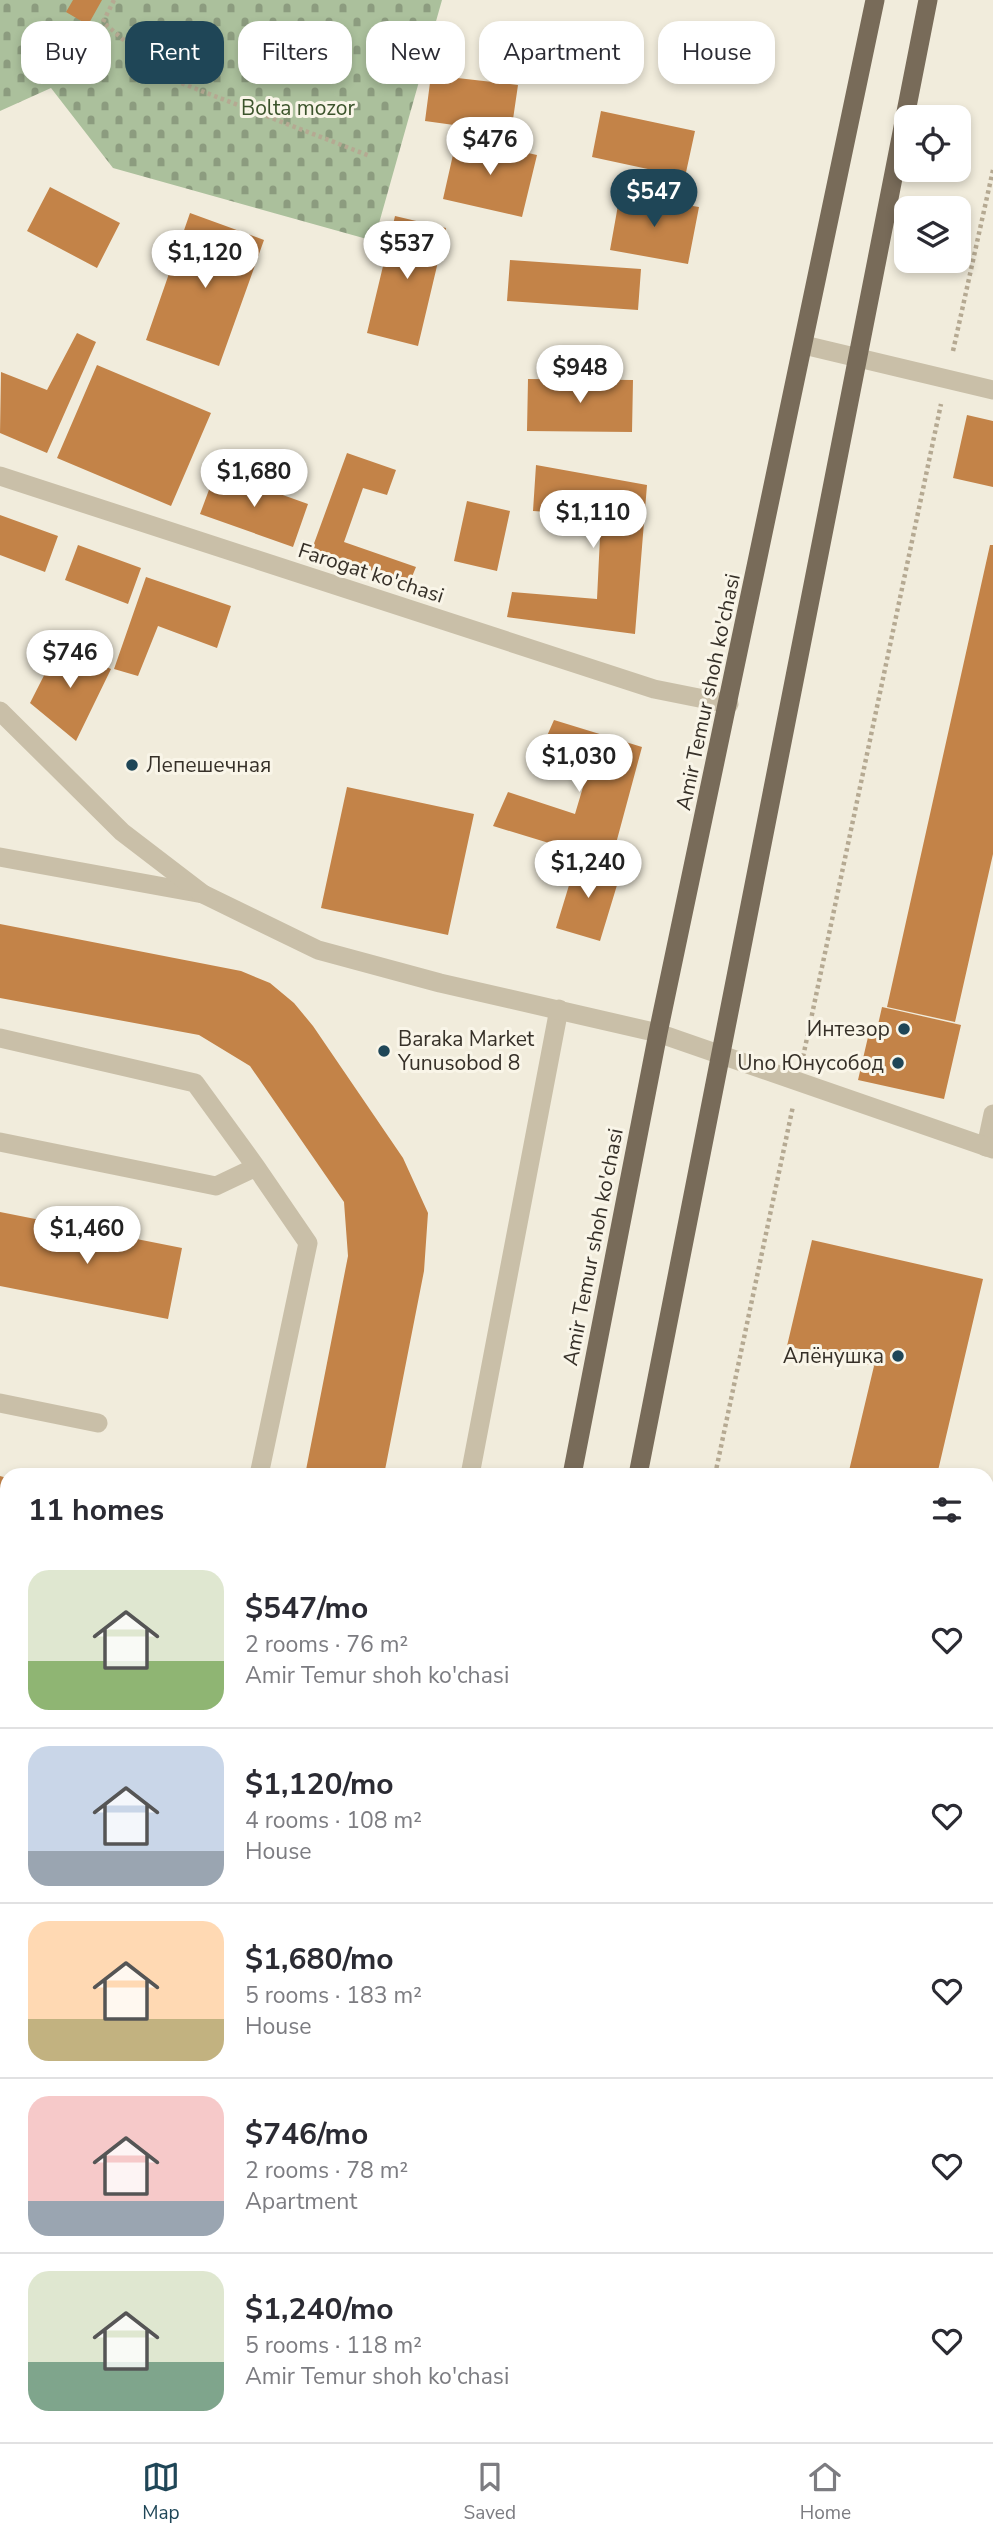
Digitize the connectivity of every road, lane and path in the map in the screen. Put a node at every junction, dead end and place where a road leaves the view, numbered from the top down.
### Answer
1 (114, 0) edge
2 (875, 0) edge
3 (928, 0) edge
4 (370, 156) dead end
5 (993, 170) edge
6 (804, 345) junction
7 (858, 357) junction
8 (947, 379) junction
9 (993, 390) edge
10 (0, 476) edge
11 (729, 704) junction
12 (0, 711) edge
13 (0, 857) edge
14 (203, 894) junction
15 (559, 1009) junction
16 (658, 1033) junction
17 (0, 1038) edge
18 (721, 1055) junction
19 (798, 1082) junction
20 (993, 1114) edge
21 (0, 1142) edge
22 (990, 1148) edge
23 (256, 1167) junction
24 (0, 1403) edge
25 (98, 1423) dead end
26 (260, 1468) edge
27 (471, 1468) edge
28 (573, 1468) edge
29 (639, 1468) edge
30 (716, 1468) edge
31 (0, 2165) edge
32 (0, 2214) edge

1 - 4 path
2 - 6 main road, Amir Temur shoh ko'chasi
3 - 7 main road
5 - 8 path
6 - 7 street
6 - 11 main road, Amir Temur shoh ko'chasi
7 - 8 street
7 - 18 main road
8 - 9 street
8 - 19 path
10 - 11 street, Farogat ko'chasi
11 - 16 main road, Amir Temur shoh ko'chasi
12 - 14 street
13 - 14 street
14 - 15 street
15 - 16 street
15 - 27 street
16 - 18 street
16 - 28 main road, Amir Temur shoh ko'chasi
17 - 23 street
18 - 19 street
18 - 29 main road
19 - 22 street
19 - 30 path
20 - 22 street
21 - 23 street
23 - 26 street
24 - 25 street
31 - 32 street

